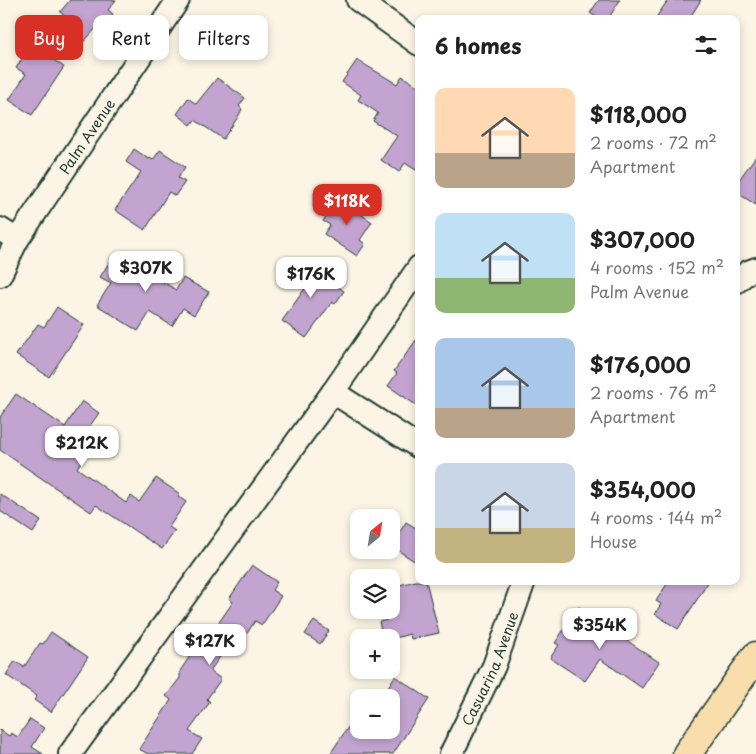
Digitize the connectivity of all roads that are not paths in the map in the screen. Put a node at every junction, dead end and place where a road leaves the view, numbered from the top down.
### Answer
1 (178, 0) edge
2 (358, 0) edge
3 (415, 41) edge
4 (9, 234) edge
5 (415, 273) edge
6 (0, 275) edge
7 (333, 392) junction
8 (415, 445) edge
9 (523, 585) edge
10 (756, 656) edge
11 (70, 754) edge
12 (452, 754) edge
13 (687, 754) edge

1 - 4 street, Palm Avenue
2 - 3 street
4 - 6 street, Palm Avenue
5 - 7 street
7 - 8 street
7 - 11 street
9 - 12 street, Casuarina Avenue
10 - 13 highway

